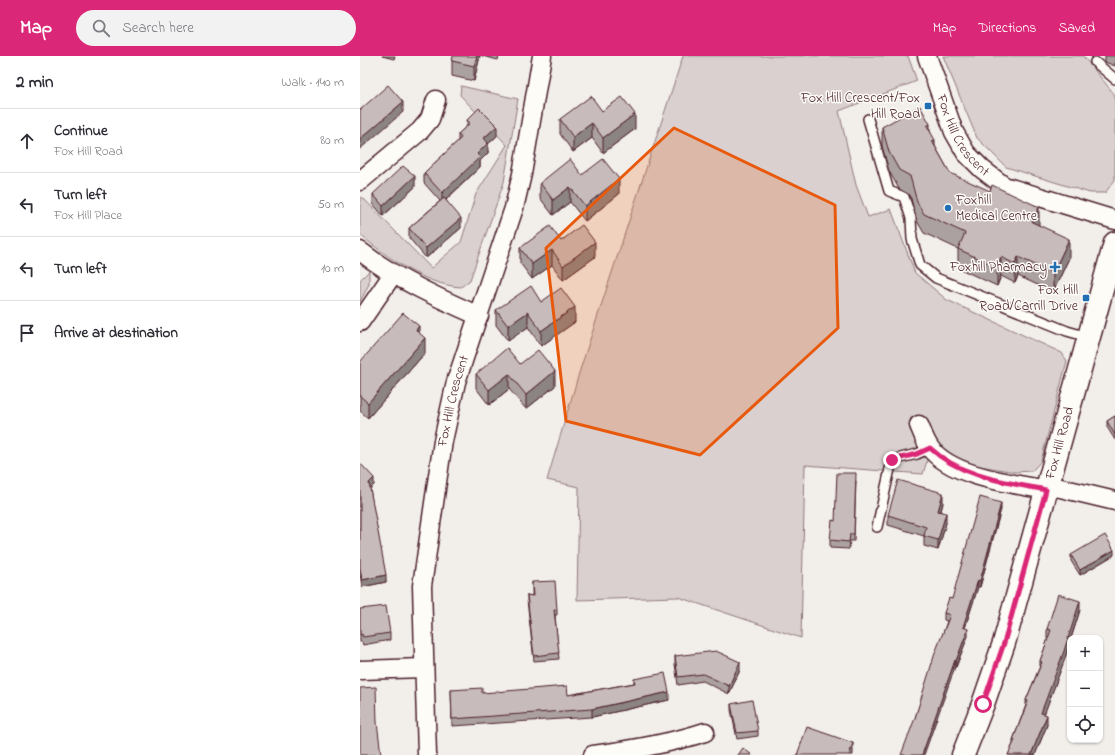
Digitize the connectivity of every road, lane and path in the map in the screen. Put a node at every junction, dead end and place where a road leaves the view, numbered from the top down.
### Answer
1 (542, 56) edge
2 (927, 56) edge
3 (1095, 62) dead end
4 (1115, 80) edge
5 (436, 100) dead end
6 (868, 119) dead end
7 (360, 181) edge
8 (1115, 220) edge
9 (1114, 249) edge
10 (360, 251) edge
11 (393, 274) junction
12 (479, 316) junction
13 (360, 322) edge
14 (1088, 337) junction
15 (919, 425) dead end
16 (930, 448) junction
17 (1047, 488) junction
18 (1115, 501) edge
19 (877, 527) dead end
20 (424, 668) junction
21 (360, 670) edge
22 (705, 732) dead end
23 (427, 755) edge
24 (593, 755) edge
25 (963, 755) edge

1 - 12 street, Fox Hill Crescent
2 - 8 street, Fox Hill Crescent
3 - 4 lane
5 - 7 street
6 - 14 lane
9 - 14 street, Fox Hill Road
10 - 11 street
11 - 12 street
11 - 13 street
12 - 20 street, Fox Hill Crescent
14 - 17 street, Fox Hill Road
15 - 16 street
16 - 17 street
16 - 19 lane
17 - 18 street
17 - 25 street, Fox Hill Road
20 - 21 street
20 - 23 street, Fox Hill Crescent
22 - 24 street

